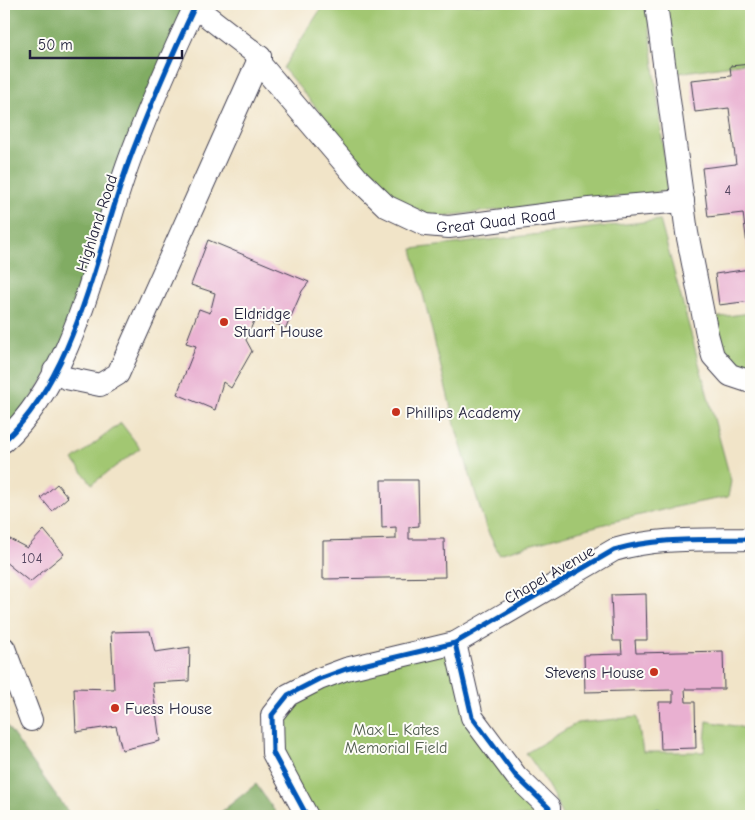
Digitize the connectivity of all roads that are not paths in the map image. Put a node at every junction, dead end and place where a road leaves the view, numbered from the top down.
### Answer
1 (656, 4) edge
2 (195, 5) edge
3 (260, 57) junction
4 (683, 201) junction
5 (54, 372) junction
6 (751, 382) edge
7 (4, 441) edge
8 (751, 539) edge
9 (455, 643) junction
10 (4, 648) edge
11 (31, 720) dead end
12 (307, 816) edge
13 (549, 816) edge

1 - 4 street
2 - 3 street, Great Quad Road
2 - 5 street, Highland Road
3 - 4 street, Great Quad Road
3 - 5 street
4 - 6 street
5 - 7 street, Highland Road
8 - 9 street, Chapel Avenue
9 - 12 street, Chapel Avenue
9 - 13 street
10 - 11 street

